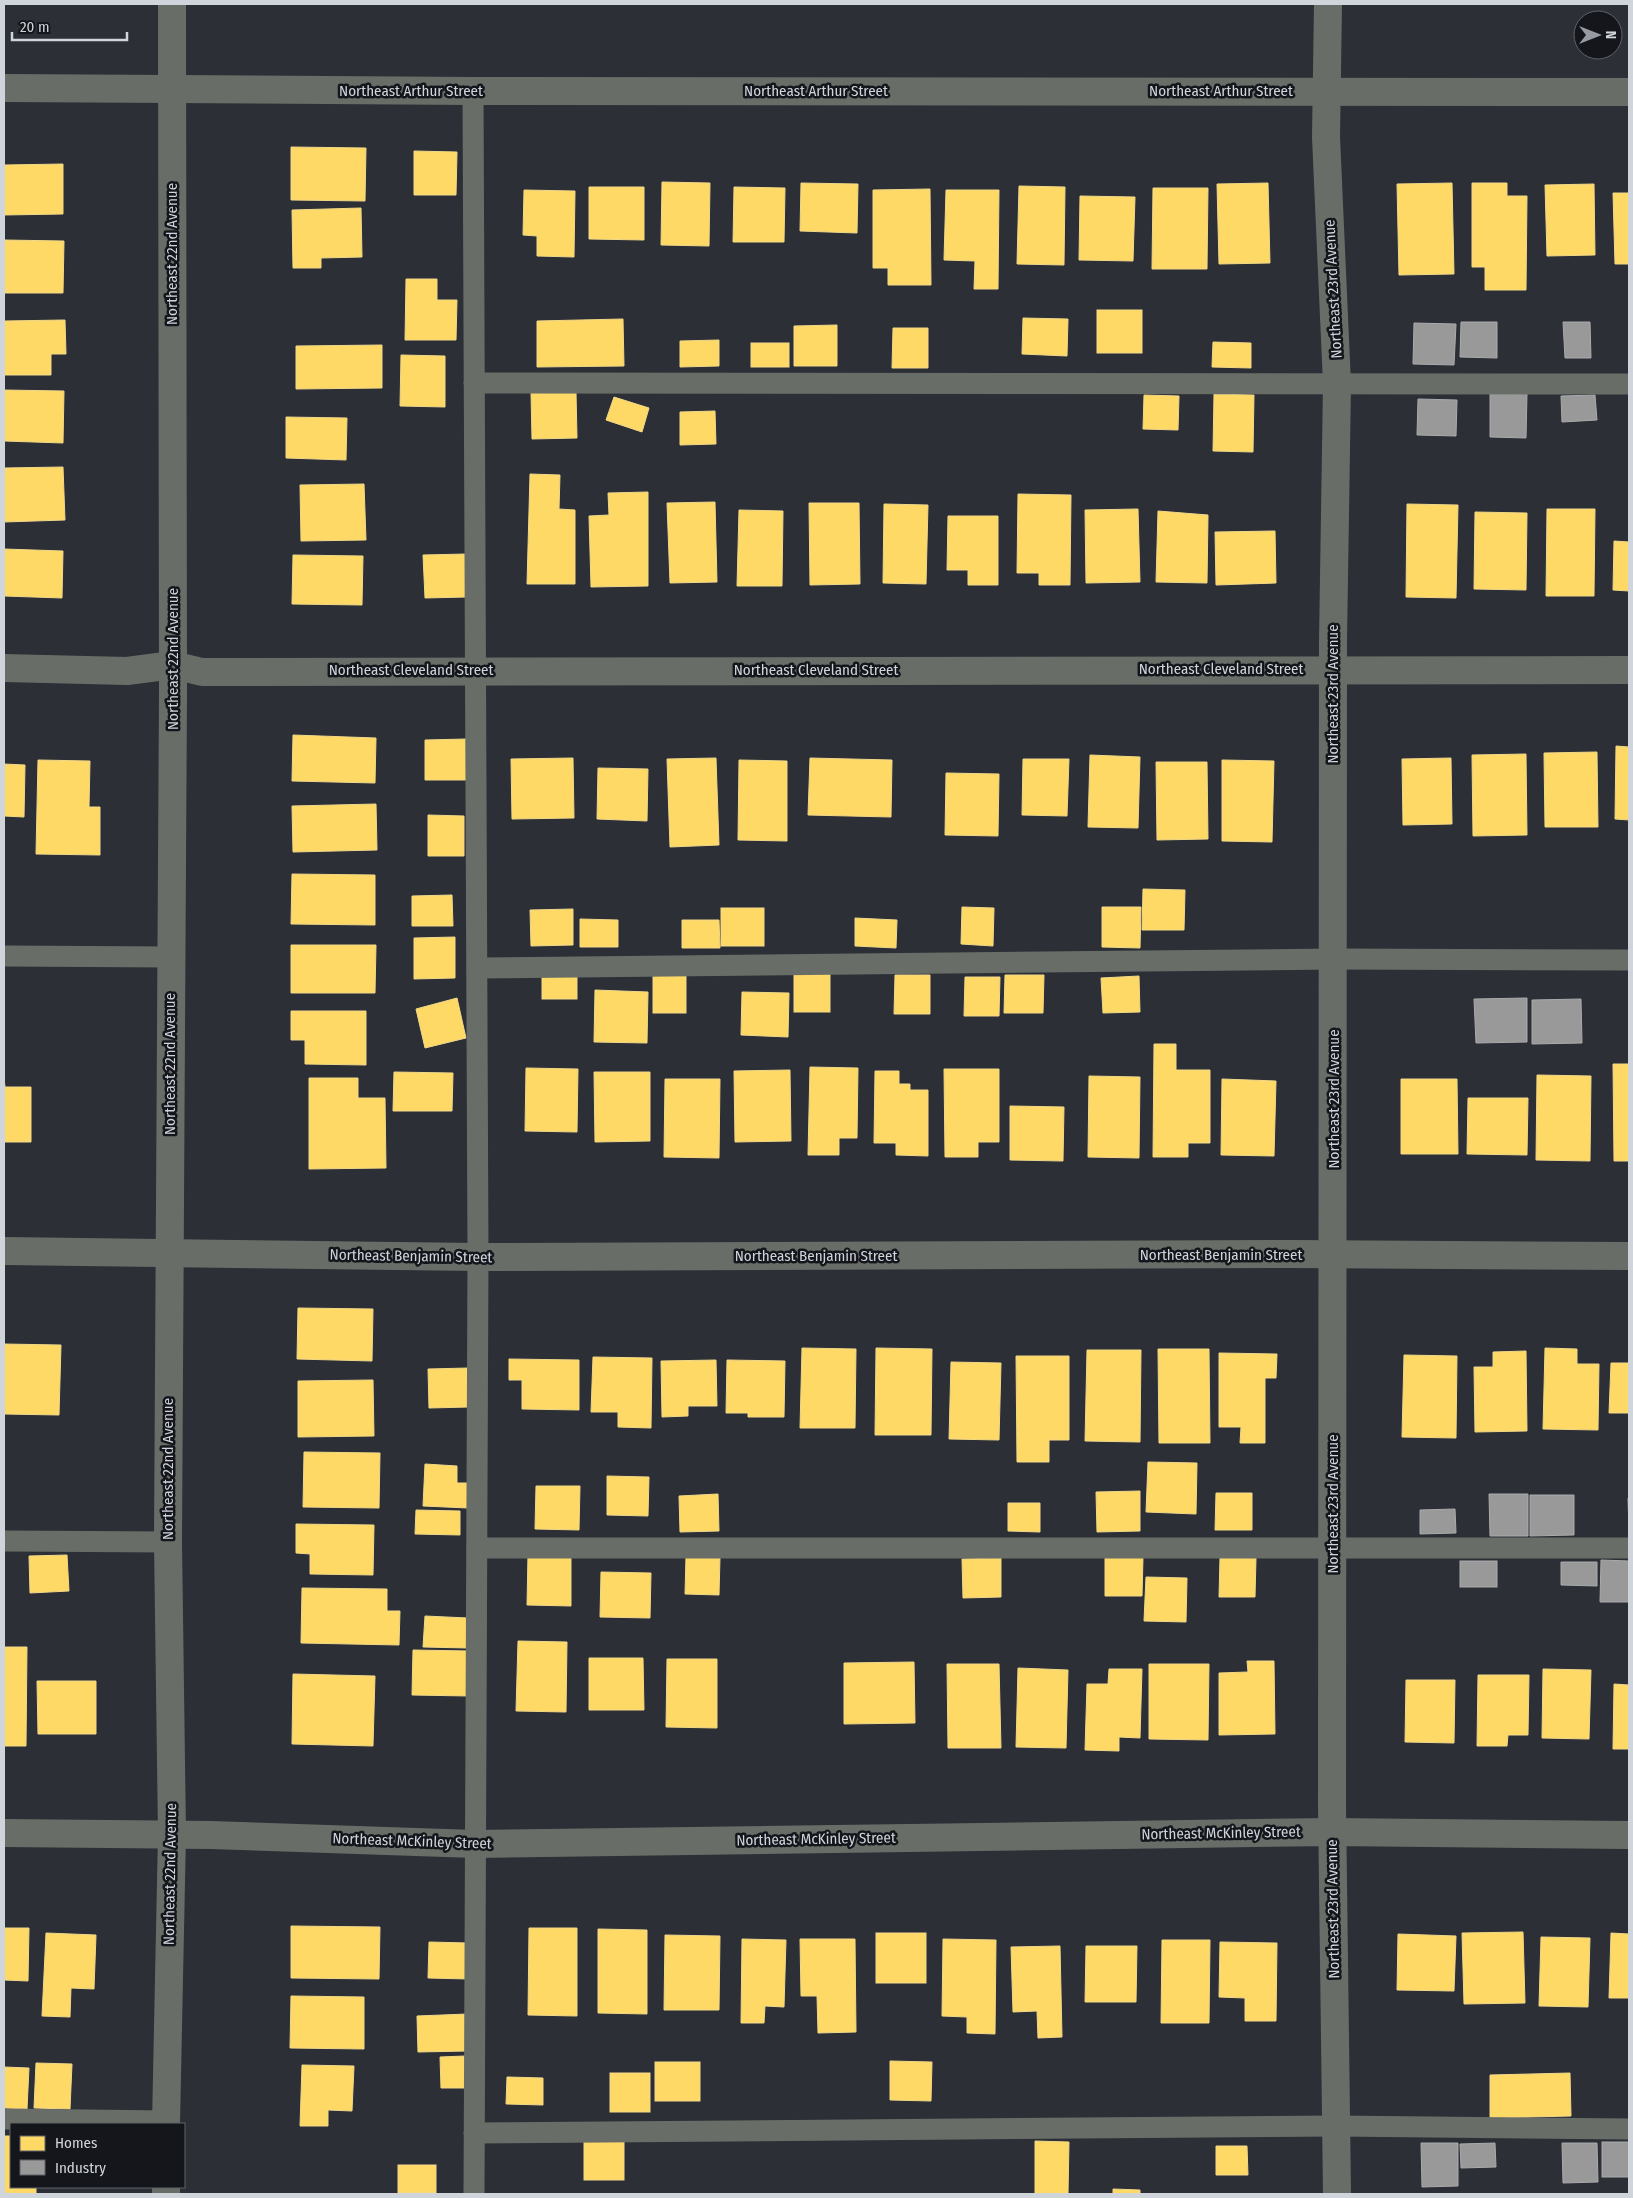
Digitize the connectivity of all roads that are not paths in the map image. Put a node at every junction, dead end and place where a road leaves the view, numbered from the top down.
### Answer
1 (172, 4) edge
2 (1328, 4) edge
3 (4, 88) edge
4 (171, 89) junction
5 (473, 91) junction
6 (1629, 92) edge
7 (1326, 93) junction
8 (474, 384) junction
9 (1337, 384) junction
10 (1629, 384) edge
11 (174, 665) junction
12 (4, 668) edge
13 (1334, 669) junction
14 (475, 670) junction
15 (1629, 670) edge
16 (4, 956) edge
17 (171, 957) junction
18 (1334, 959) junction
19 (1629, 960) edge
20 (476, 968) junction
21 (4, 1251) edge
22 (170, 1254) junction
23 (1333, 1254) junction
24 (1629, 1256) edge
25 (478, 1257) junction
26 (4, 1541) edge
27 (168, 1542) junction
28 (1333, 1546) junction
29 (476, 1548) junction
30 (1629, 1548) edge
31 (1332, 1832) junction
32 (4, 1833) edge
33 (172, 1834) junction
34 (1629, 1835) edge
35 (475, 1844) junction
36 (4, 2119) edge
37 (166, 2122) edge
38 (1336, 2126) junction
39 (1629, 2128) edge
40 (474, 2134) junction
41 (474, 2194) edge
42 (1337, 2194) edge

1 - 4 street, Northeast 22nd Avenue
2 - 7 street, Northeast 23rd Avenue
3 - 4 street, Northeast Arthur Street
4 - 5 street, Northeast Arthur Street
4 - 11 street, Northeast 22nd Avenue
5 - 7 street, Northeast Arthur Street
5 - 8 lane
6 - 7 street, Northeast Arthur Street
7 - 9 street, Northeast 23rd Avenue
8 - 9 lane
8 - 14 lane
9 - 10 lane
9 - 13 street, Northeast 23rd Avenue
11 - 12 street, Northeast Cleveland Street
11 - 14 street, Northeast Cleveland Street
11 - 17 street, Northeast 22nd Avenue
13 - 14 street, Northeast Cleveland Street
13 - 15 street, Northeast Cleveland Street
13 - 18 street, Northeast 23rd Avenue
14 - 20 lane
16 - 17 lane
17 - 22 street, Northeast 22nd Avenue
18 - 19 lane
18 - 20 lane
18 - 23 street, Northeast 23rd Avenue
20 - 25 lane
21 - 22 street, Northeast Benjamin Street
22 - 25 street, Northeast Benjamin Street
22 - 27 street, Northeast 22nd Avenue
23 - 24 street, Northeast Benjamin Street
23 - 25 street, Northeast Benjamin Street
23 - 28 street, Northeast 23rd Avenue
25 - 29 lane
26 - 27 lane
27 - 33 street, Northeast 22nd Avenue
28 - 29 lane
28 - 30 lane
28 - 31 street, Northeast 23rd Avenue
29 - 35 lane
31 - 34 street, Northeast McKinley Street
31 - 35 street, Northeast McKinley Street
31 - 38 street, Northeast 23rd Avenue
32 - 33 street, Northeast McKinley Street
33 - 35 street, Northeast McKinley Street
33 - 37 street, Northeast 22nd Avenue
35 - 40 lane
36 - 37 lane
38 - 39 lane
38 - 40 lane
38 - 42 street, Northeast 23rd Avenue
40 - 41 lane

